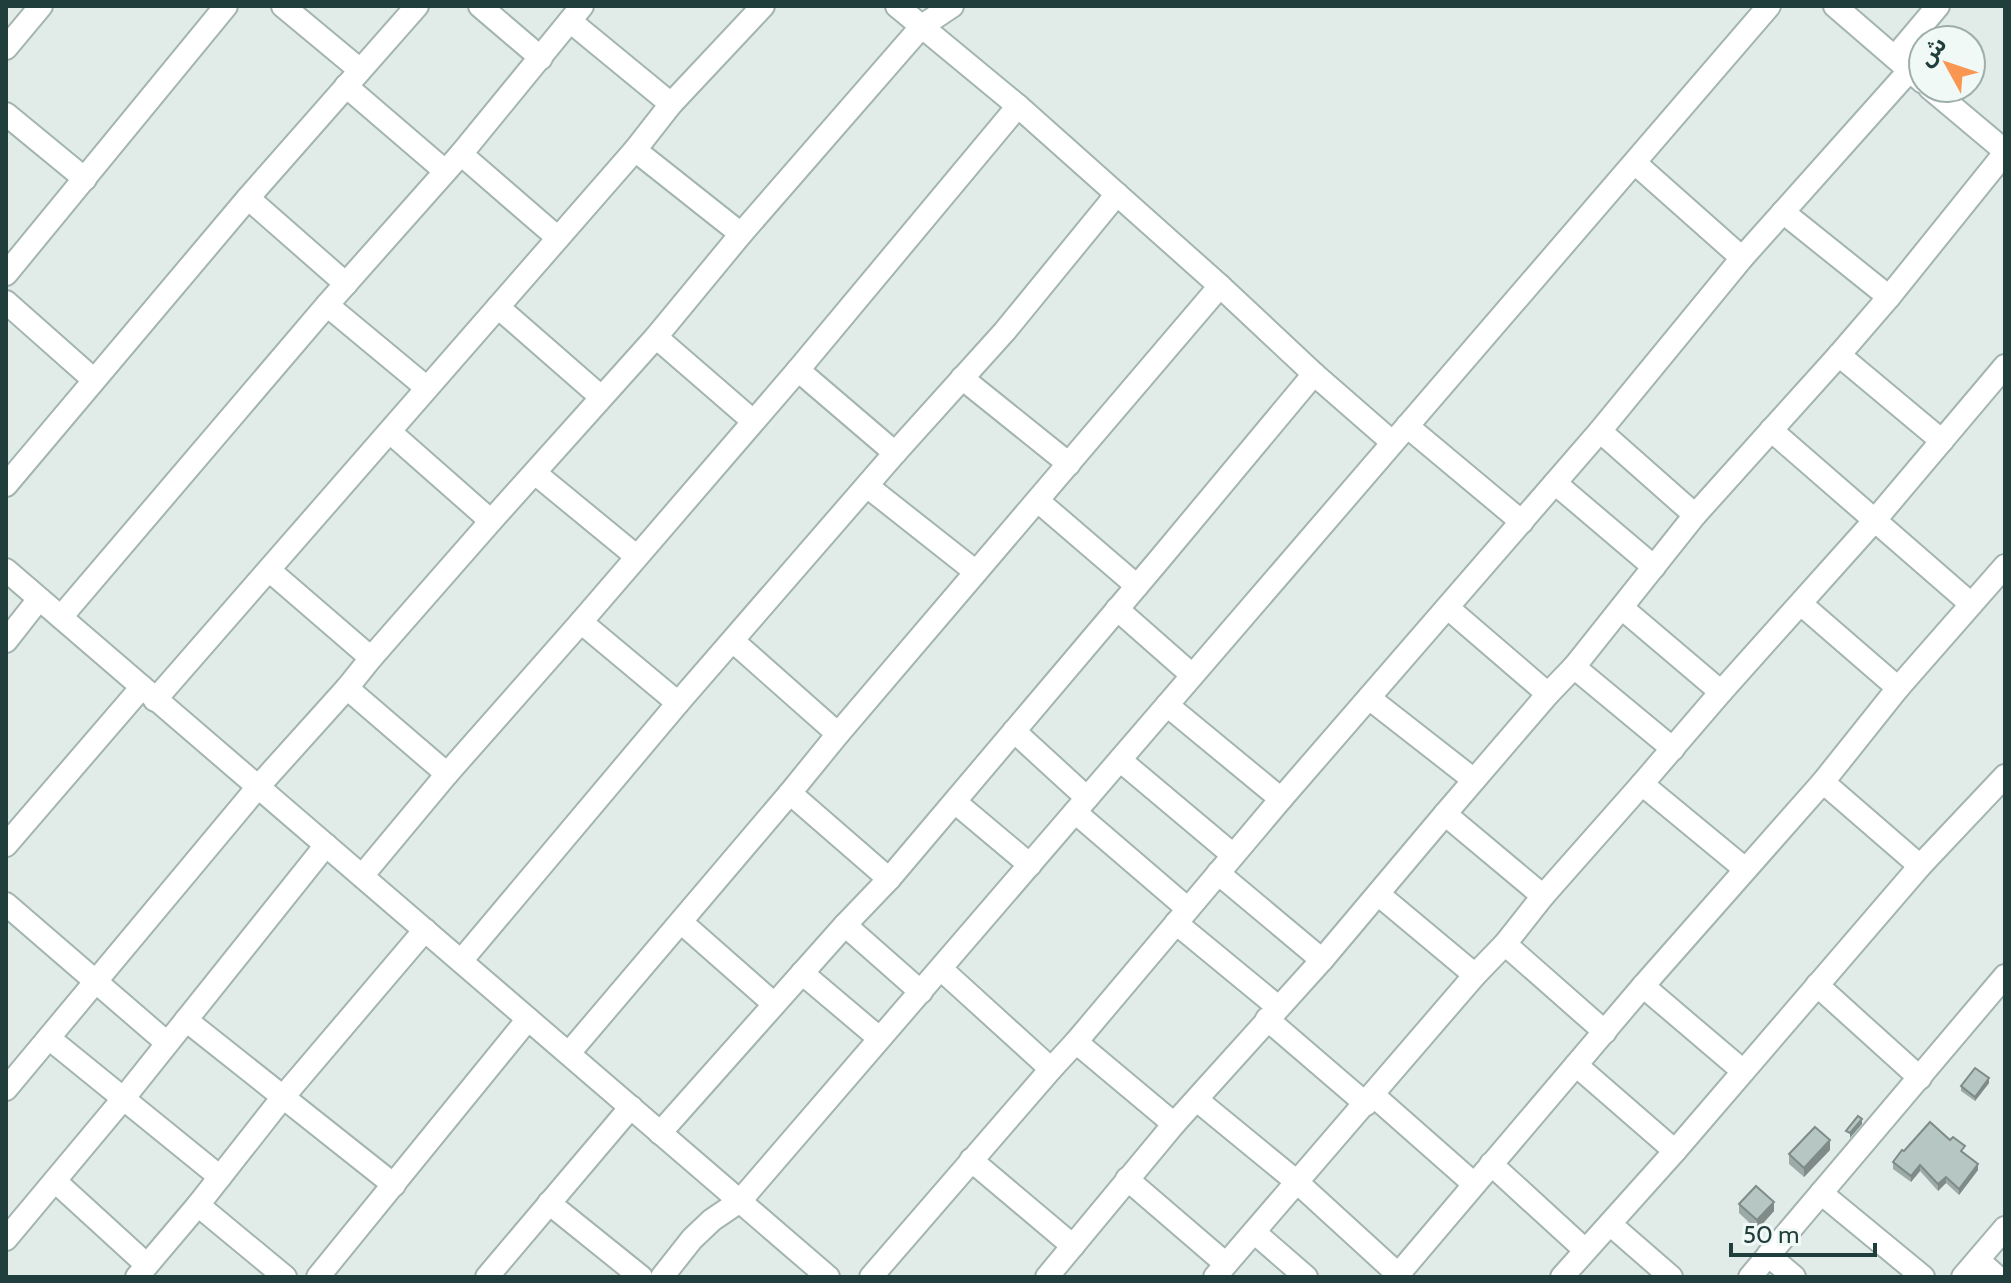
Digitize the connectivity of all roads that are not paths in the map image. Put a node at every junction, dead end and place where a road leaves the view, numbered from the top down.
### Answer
1 (41, 6) edge
2 (226, 6) edge
3 (283, 6) edge
4 (417, 6) edge
5 (480, 6) edge
6 (763, 6) edge
7 (897, 6) edge
8 (952, 6) edge
9 (1769, 6) edge
10 (1835, 6) edge
11 (576, 13) edge
12 (922, 26) junction
13 (10, 36) edge
14 (541, 58) junction
15 (1907, 68) edge
16 (1907, 72) edge
17 (353, 78) junction
18 (671, 104) junction
19 (1950, 104) edge
20 (1018, 106) junction
21 (6, 114) edge
22 (2003, 146) edge
23 (635, 150) junction
24 (461, 154) junction
25 (1635, 163) junction
26 (445, 171) junction
27 (85, 179) junction
28 (1117, 194) junction
29 (248, 198) junction
30 (1783, 212) junction
31 (741, 234) junction
32 (558, 238) junction
33 (1742, 258) junction
34 (6, 274) edge
35 (346, 284) junction
36 (1220, 286) junction
37 (1889, 297) junction
38 (6, 302) edge
39 (327, 305) junction
40 (498, 307) junction
41 (656, 337) junction
42 (1839, 355) junction
43 (2005, 366) edge
44 (798, 370) junction
45 (1314, 374) junction
46 (962, 378) junction
47 (94, 380) junction
48 (427, 388) junction
49 (601, 397) junction
50 (753, 421) junction
51 (1771, 430) junction
52 (1600, 431) junction
53 (390, 432) junction
54 (1399, 434) junction
55 (1942, 441) junction
56 (895, 453) junction
57 (1069, 464) junction
58 (535, 473) junction
59 (1555, 483) junction
60 (6, 485) edge
61 (867, 486) junction
62 (1038, 501) junction
63 (1695, 515) junction
64 (1875, 520) junction
65 (491, 521) junction
66 (1522, 522) junction
67 (636, 556) junction
68 (2005, 566) edge
69 (1654, 567) junction
70 (6, 570) edge
71 (269, 570) junction
72 (976, 572) junction
73 (1137, 586) junction
74 (39, 599) junction
75 (1801, 604) junction
76 (1971, 604) junction
77 (1448, 608) junction
78 (1622, 608) junction
79 (1117, 609) junction
80 (61, 617) junction
81 (581, 622) junction
82 (6, 641) edge
83 (733, 641) junction
84 (371, 658) junction
85 (1574, 667) junction
86 (1192, 675) junction
87 (347, 688) junction
88 (1898, 688) junction
89 (1721, 692) junction
90 (149, 693) junction
91 (1548, 694) junction
92 (1369, 698) junction
93 (678, 703) junction
94 (1167, 705) junction
95 (1014, 731) junction
96 (838, 734) junction
97 (1673, 749) junction
98 (1120, 760) junction
99 (447, 774) junction
100 (1474, 780) junction
101 (2004, 780) edge
102 (1823, 782) junction
103 (1642, 784) junction
104 (257, 788) junction
105 (790, 793) junction
106 (1281, 799) junction
107 (955, 802) junction
108 (1081, 805) junction
109 (1445, 814) junction
110 (6, 845) edge
111 (326, 845) junction
112 (1233, 855) junction
113 (1030, 865) junction
114 (1920, 866) junction
115 (1745, 869) junction
116 (1218, 873) junction
117 (362, 876) junction
118 (889, 879) junction
119 (1378, 894) junction
120 (1543, 896) junction
121 (6, 904) edge
122 (1182, 916) junction
123 (681, 922) junction
124 (845, 925) junction
125 (425, 930) junction
126 (1505, 944) junction
127 (1322, 960) junction
128 (461, 961) junction
129 (941, 969) junction
130 (802, 973) junction
131 (1475, 975) junction
132 (2005, 976) edge
133 (95, 981) junction
134 (1817, 985) junction
135 (1643, 986) junction
136 (921, 992) junction
137 (774, 1004) junction
138 (1273, 1013) junction
139 (528, 1019) junction
140 (186, 1020) junction
141 (1605, 1032) junction
142 (879, 1038) junction
143 (50, 1039) junction
144 (1076, 1042) junction
145 (167, 1043) junction
146 (569, 1053) junction
147 (1576, 1065) junction
148 (1051, 1069) junction
149 (1743, 1071) junction
150 (1920, 1078) junction
151 (6, 1089) edge
152 (283, 1097) junction
153 (123, 1099) junction
154 (1369, 1099) junction
155 (1197, 1100) junction
156 (631, 1107) junction
157 (1174, 1124) junction
158 (660, 1133) junction
159 (1675, 1151) junction
160 (971, 1160) junction
161 (1491, 1164) junction
162 (220, 1177) junction
163 (1127, 1179) junction
164 (55, 1181) junction
165 (1297, 1182) junction
166 (1474, 1184) junction
167 (394, 1185) junction
168 (1821, 1193) junction
169 (740, 1201) junction
170 (549, 1203) junction
171 (198, 1205) junction
172 (1610, 1224) junction
173 (2005, 1228) edge
174 (1254, 1232) junction
175 (6, 1239) edge
176 (1073, 1246) junction
177 (1585, 1250) junction
178 (1768, 1255) junction
179 (1971, 1269) edge
180 (1220, 1270) edge
181 (142, 1271) edge
182 (326, 1274) edge
183 (1399, 1276) edge
184 (285, 1277) edge
185 (487, 1277) edge
186 (641, 1277) edge
187 (662, 1277) edge
188 (828, 1277) edge
189 (871, 1277) edge
190 (1047, 1277) edge
191 (1306, 1277) edge
192 (1562, 1277) edge
193 (1671, 1277) edge
194 (1750, 1277) edge
195 (1794, 1277) edge
196 (1923, 1277) edge
197 (1997, 1277) edge

1 - 13 street
2 - 27 street
3 - 17 street
4 - 17 street
5 - 14 street
6 - 18 street
7 - 12 street
8 - 12 street
9 - 25 street
10 - 15 street
11 - 14 street
11 - 18 street
12 - 20 street
12 - 31 street
14 - 24 street
16 - 30 street
17 - 26 street
17 - 29 street
18 - 23 street
19 - 22 street
20 - 28 street
20 - 44 street
21 - 27 street
22 - 37 street
23 - 31 street
23 - 32 street
24 - 26 street
24 - 32 street
25 - 33 street
25 - 54 street
26 - 35 street
27 - 34 street
28 - 36 street
28 - 46 street
29 - 35 street
29 - 47 street
30 - 33 street
30 - 37 street
31 - 41 street
32 - 40 street
33 - 52 street
35 - 39 street
36 - 45 street
36 - 57 street
37 - 42 street
38 - 47 street
39 - 48 street
39 - 80 street
40 - 48 street
40 - 49 street
41 - 49 street
41 - 50 street
42 - 51 street
42 - 55 street
43 - 55 street
44 - 50 street
44 - 56 street
45 - 54 street
45 - 73 street
46 - 56 street
46 - 57 street
47 - 60 street
48 - 53 street
49 - 58 street
50 - 67 street
51 - 63 street
51 - 64 street
52 - 59 street
52 - 63 street
53 - 65 street
53 - 71 street
54 - 66 street
54 - 86 street
55 - 64 street
56 - 61 street
57 - 62 street
58 - 65 street
58 - 67 street
59 - 66 street
59 - 69 street
61 - 72 street
61 - 83 street
62 - 72 street
62 - 73 street
63 - 69 street
64 - 75 street
64 - 76 street
65 - 84 street
66 - 77 street
67 - 81 street
68 - 76 street
69 - 78 street
70 - 74 street
71 - 84 street
71 - 90 street
72 - 96 street
73 - 79 street
74 - 80 street
74 - 82 street
75 - 88 street
75 - 89 street
76 - 88 street
77 - 91 street
77 - 92 street
78 - 85 street
78 - 89 street
79 - 86 street
79 - 95 street
80 - 90 street
81 - 93 street
81 - 99 street
83 - 93 street
83 - 96 street
84 - 87 street
85 - 91 street
85 - 97 street
86 - 94 street
87 - 99 street
87 - 104 street
88 - 102 street
89 - 97 street
90 - 104 street
90 - 110 street
91 - 100 street
92 - 100 street
92 - 106 street
93 - 128 street
94 - 98 street
94 - 106 street
95 - 107 street
95 - 108 street
96 - 105 street
97 - 103 street
98 - 108 street
98 - 112 street
99 - 117 street
100 - 109 street
101 - 114 street
102 - 114 street
102 - 115 street
103 - 115 street
103 - 120 street
104 - 111 street
104 - 133 street
105 - 118 street
105 - 123 street
106 - 112 street
107 - 113 street
107 - 118 street
108 - 113 street
108 - 122 street
109 - 119 street
109 - 120 street
111 - 117 street
111 - 140 street
112 - 116 street
113 - 129 street
114 - 134 street
115 - 135 street
116 - 122 street
116 - 127 street
117 - 125 street
118 - 124 street
119 - 127 street
119 - 131 street
120 - 126 street
121 - 133 street
122 - 138 street
122 - 144 street
123 - 137 street
123 - 146 street
124 - 130 street
124 - 136 street
125 - 128 street
125 - 152 street
126 - 131 street
126 - 141 street
127 - 138 street
128 - 139 street
129 - 136 street
129 - 148 street
130 - 137 street
130 - 142 street
131 - 154 street
132 - 150 street
133 - 143 street
133 - 145 street
134 - 149 street
134 - 150 street
135 - 141 street
135 - 149 street
136 - 142 street
137 - 158 street
138 - 154 street
138 - 155 street
139 - 146 street
139 - 167 street
140 - 145 street
140 - 152 street
141 - 147 street
142 - 169 street
143 - 151 street
143 - 153 street
144 - 148 street
144 - 157 street
145 - 153 street
146 - 156 street
147 - 159 street
147 - 161 street
148 - 160 street
149 - 159 street
150 - 168 street
152 - 162 street
152 - 167 street
153 - 162 street
153 - 164 street
154 - 165 street
154 - 166 street
155 - 157 street
155 - 165 street
156 - 158 street
156 - 170 street
157 - 163 street
158 - 169 street
159 - 172 street
160 - 176 street
160 - 189 street
161 - 166 street
161 - 177 street
162 - 171 street
163 - 176 street
163 - 180 street
164 - 175 street
164 - 181 street
165 - 174 street
165 - 183 street
166 - 183 street
167 - 182 street
168 - 178 street
168 - 196 street
169 - 187 street
169 - 188 street
170 - 185 street
170 - 186 street
171 - 181 street
171 - 184 street
172 - 177 street
172 - 193 street
173 - 179 street
174 - 180 street
174 - 191 street
176 - 190 street
177 - 192 street
178 - 194 street
178 - 195 street
179 - 197 street

